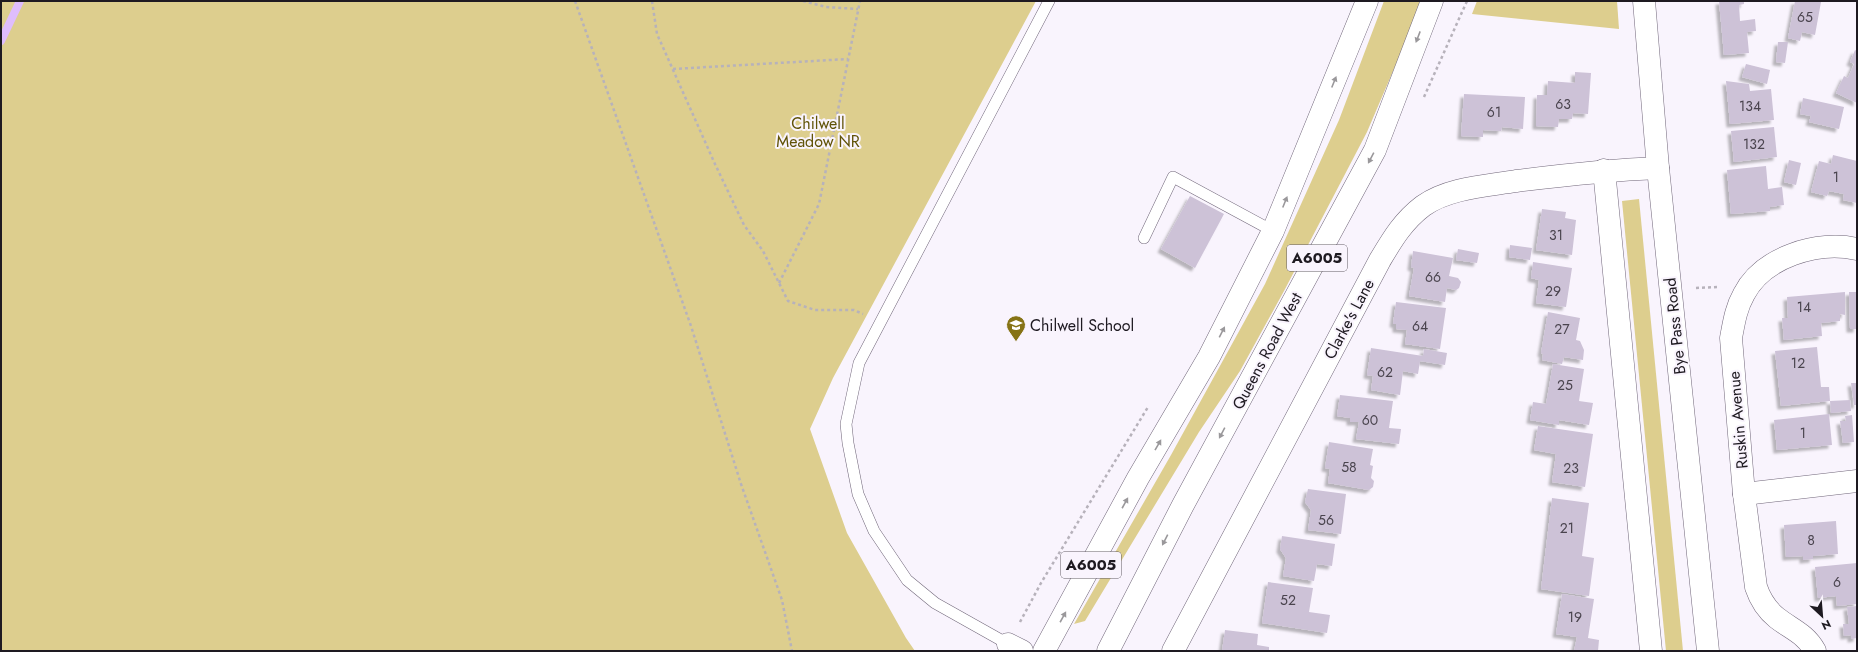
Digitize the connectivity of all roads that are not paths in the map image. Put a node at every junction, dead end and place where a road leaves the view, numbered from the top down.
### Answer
1 (1049, 1) edge
2 (1367, 1) edge
3 (1432, 1) edge
4 (1644, 1) edge
5 (1658, 168) junction
6 (1604, 170) junction
7 (1273, 231) junction
8 (1144, 238) dead end
9 (1857, 249) edge
10 (1857, 481) edge
11 (1744, 494) junction
12 (1015, 648) edge
13 (1044, 651) edge
14 (1108, 651) edge
15 (1172, 651) edge
16 (1651, 651) edge
17 (1708, 651) edge
18 (1815, 651) edge

1 - 12 lane
7 -> 2 main road, A6005
3 -> 14 main road, Queens Road West / A6005
4 - 5 main road, Bye Pass Road
5 - 6 main road, Clarke's Lane
5 - 17 main road, Bye Pass Road
6 - 15 main road, Clarke's Lane
6 - 16 main road
7 - 8 lane
13 -> 7 main road, A6005
9 - 11 main road, Ruskin Avenue
10 - 11 main road
11 - 18 main road, Ruskin Avenue

